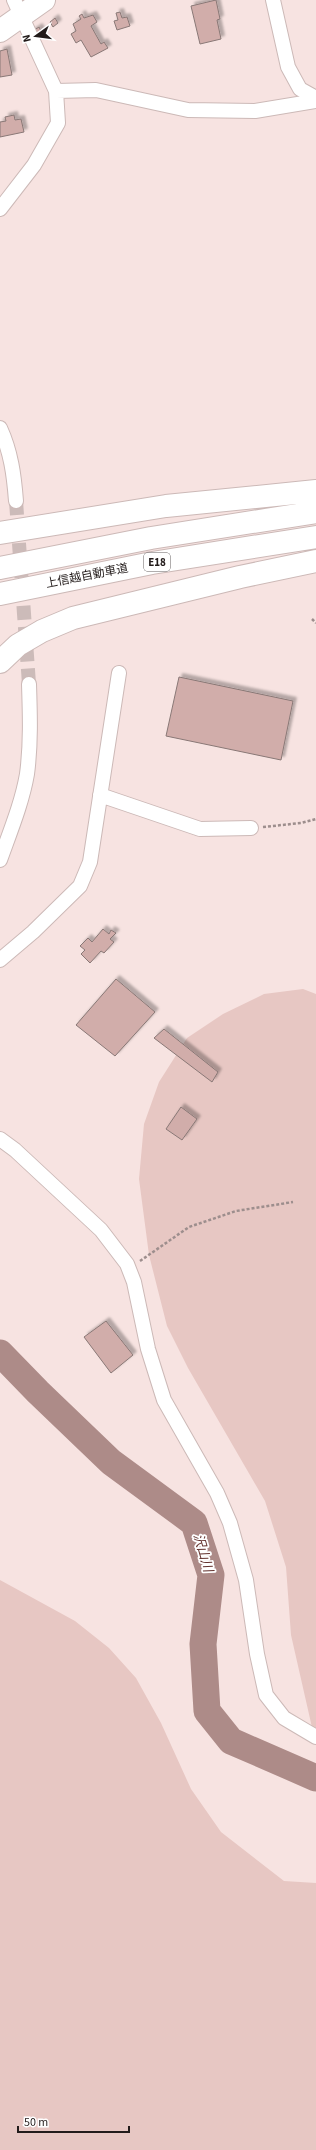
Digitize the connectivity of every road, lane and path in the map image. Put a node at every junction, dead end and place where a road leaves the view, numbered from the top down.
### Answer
1 (44, 0) edge
2 (273, 0) edge
3 (18, 8) edge
4 (0, 31) edge
5 (56, 91) junction
6 (316, 100) edge
7 (0, 209) edge
8 (0, 428) edge
9 (316, 492) edge
10 (16, 501) tunnel mouth
11 (316, 512) edge
12 (0, 533) edge
13 (316, 537) edge
14 (316, 562) edge
15 (0, 568) edge
16 (0, 594) edge
17 (312, 619) dead end
18 (316, 623) edge
19 (0, 662) edge
20 (119, 673) dead end
21 (29, 684) tunnel mouth
22 (100, 795) junction
23 (316, 819) edge
24 (251, 828) joint
25 (0, 860) edge
26 (0, 960) edge
27 (0, 1139) edge
28 (293, 1202) dead end
29 (128, 1269) junction
30 (316, 1737) edge

1 - 3 main road
2 - 6 street
3 - 4 main road
3 - 5 street
5 - 6 street
5 - 7 street
8 - 10 street
9 - 12 main road
11 - 15 main road, 上信越自動車道 / E18
13 - 16 main road, 上信越自動車道 / E18
14 - 19 main road
17 - 18 path
20 - 22 street
21 - 25 street
22 - 24 street
22 - 26 street
23 - 24 path
27 - 29 street
28 - 29 path
29 - 30 street

